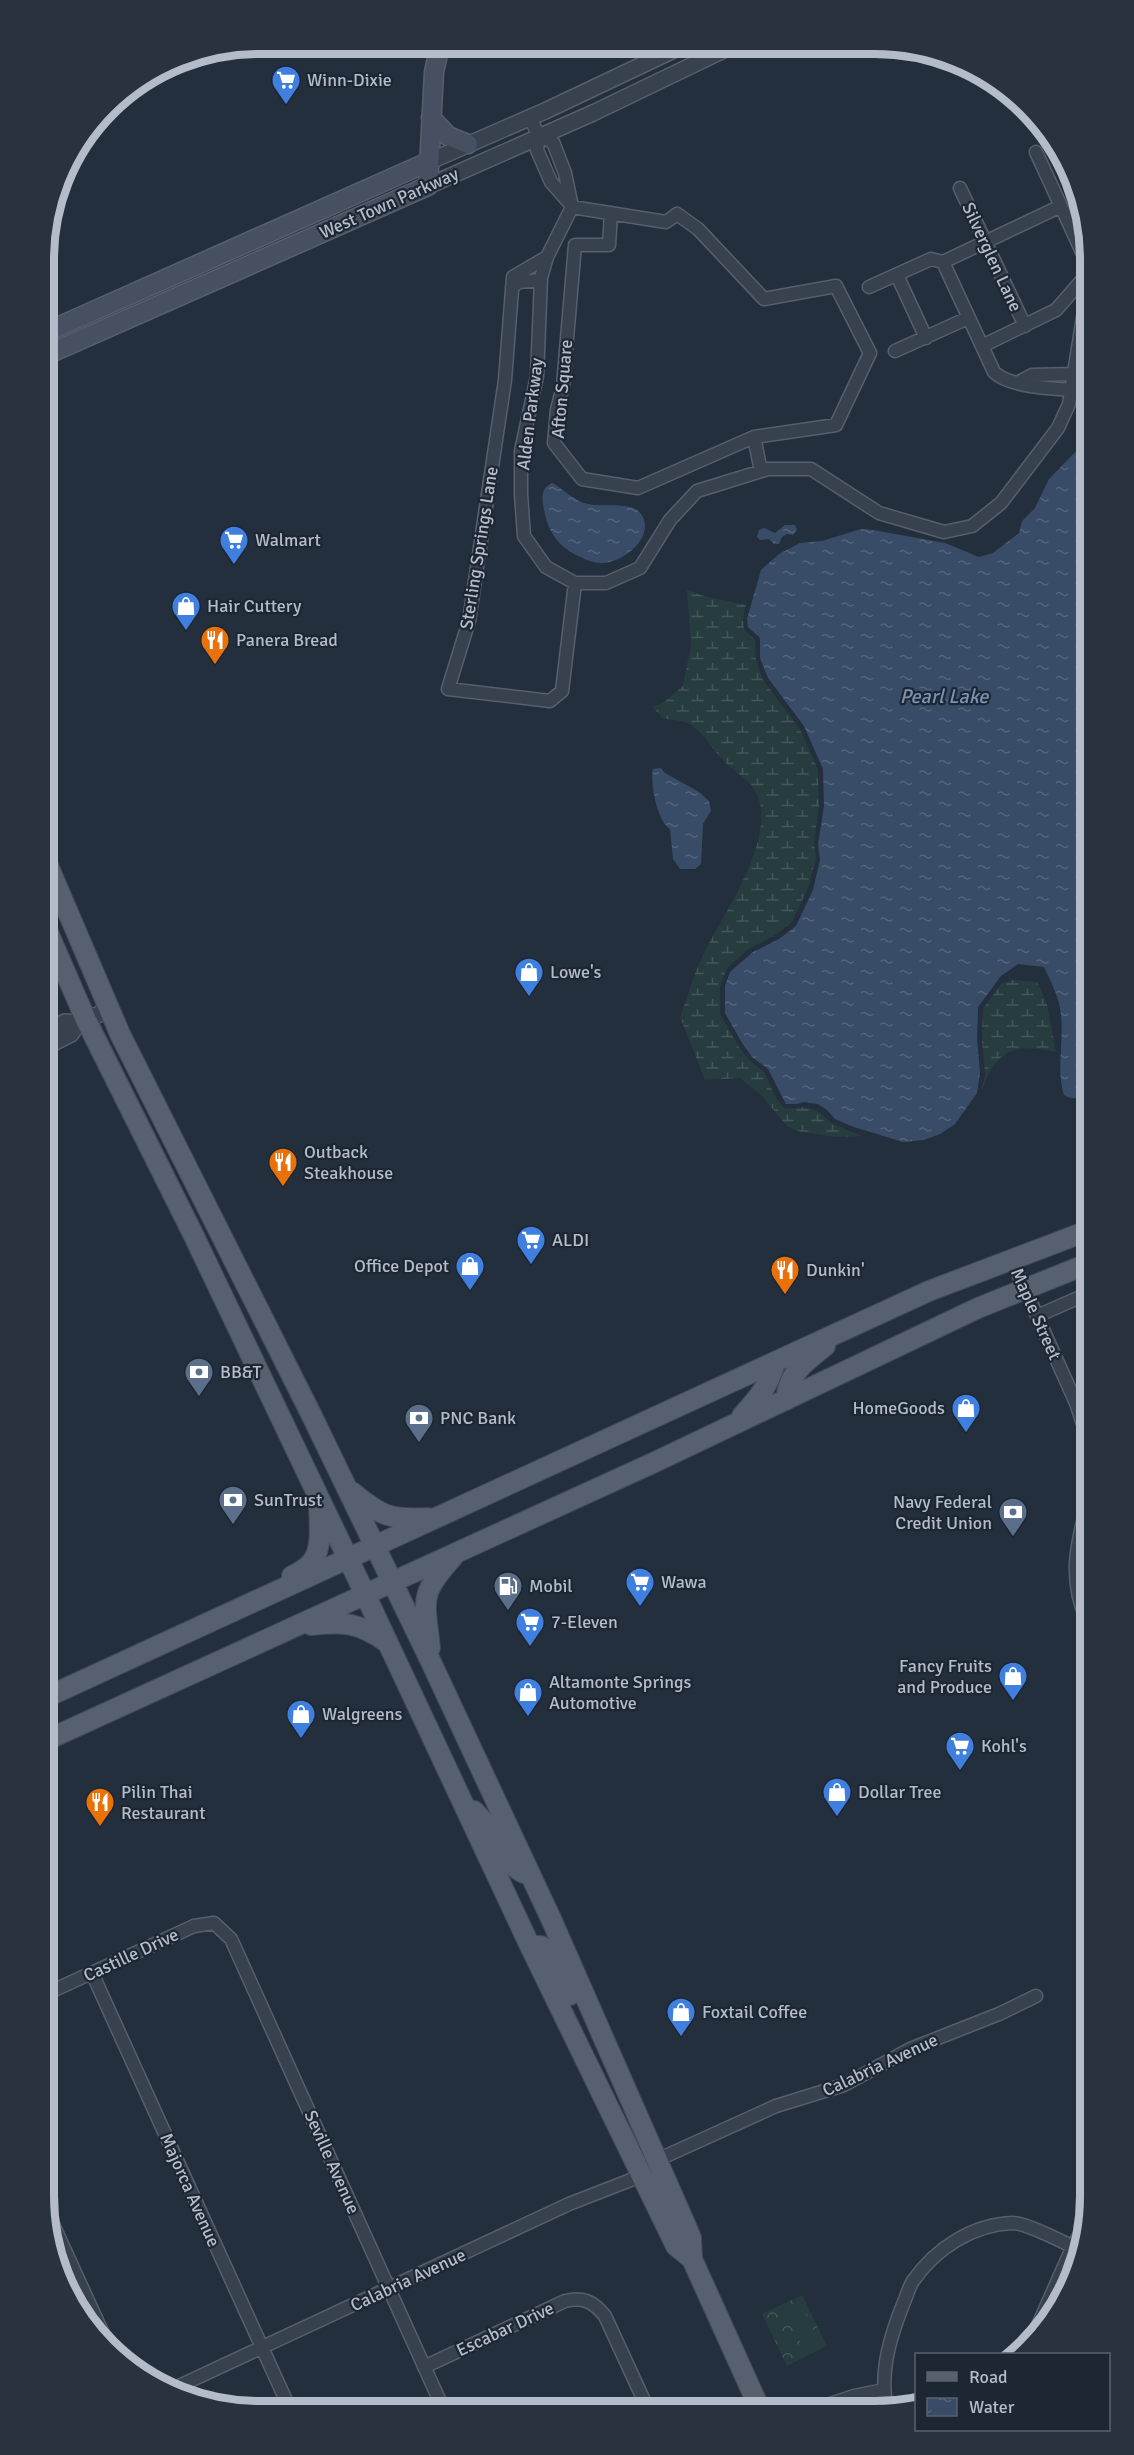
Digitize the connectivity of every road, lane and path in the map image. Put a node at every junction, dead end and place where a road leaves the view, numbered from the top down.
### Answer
1 (438, 54) edge
2 (665, 54) edge
3 (713, 54) edge
4 (431, 118) junction
5 (530, 118) junction
6 (539, 136) junction
7 (468, 144) junction
8 (1036, 152) dead end
9 (428, 162) junction
10 (428, 186) junction
11 (960, 188) dead end
12 (1061, 206) junction
13 (572, 207) junction
14 (611, 213) junction
15 (985, 242) junction
16 (1079, 245) edge
17 (547, 257) junction
18 (943, 262) junction
19 (897, 275) junction
20 (541, 280) junction
21 (1080, 282) edge
22 (512, 287) junction
23 (869, 287) dead end
24 (969, 318) junction
25 (1025, 326) junction
26 (54, 329) edge
27 (1080, 336) edge
28 (926, 338) junction
29 (981, 346) junction
30 (895, 351) dead end
31 (54, 352) edge
32 (1074, 374) junction
33 (1019, 382) junction
34 (1071, 390) junction
35 (758, 436) junction
36 (764, 470) junction
37 (575, 588) junction
38 (54, 880) edge
39 (54, 949) edge
40 (109, 1010) junction
41 (82, 1021) junction
42 (54, 1027) edge
43 (54, 1042) edge
44 (192, 1232) junction
45 (1080, 1233) edge
46 (1011, 1258) junction
47 (1080, 1267) edge
48 (242, 1278) junction
49 (1024, 1289) junction
50 (1080, 1297) edge
51 (1037, 1317) junction
52 (843, 1331) junction
53 (775, 1362) junction
54 (786, 1400) junction
55 (1080, 1415) edge
56 (734, 1425) junction
57 (347, 1488) junction
58 (319, 1499) junction
59 (437, 1518) junction
60 (1080, 1537) edge
61 (375, 1547) junction
62 (458, 1551) junction
63 (349, 1559) junction
64 (392, 1581) junction
65 (365, 1594) junction
66 (1080, 1598) edge
67 (252, 1602) junction
68 (293, 1627) junction
69 (388, 1643) junction
70 (431, 1662) junction
71 (54, 1694) edge
72 (54, 1737) edge
73 (460, 1796) junction
74 (530, 1875) junction
75 (214, 1923) joint
76 (530, 1946) junction
77 (92, 1973) junction
78 (54, 1990) edge
79 (1036, 1996) dead end
80 (602, 2037) junction
81 (590, 2071) junction
82 (657, 2160) junction
83 (641, 2176) junction
84 (686, 2226) junction
85 (59, 2237) edge
86 (1073, 2247) edge
87 (692, 2259) junction
88 (1063, 2277) edge
89 (389, 2289) junction
90 (1051, 2301) edge
91 (99, 2324) edge
92 (262, 2348) junction
93 (424, 2367) junction
94 (181, 2385) edge
95 (884, 2390) junction
96 (885, 2400) edge
97 (286, 2401) edge
98 (440, 2401) edge
99 (644, 2401) edge
100 (756, 2401) edge
101 (839, 2401) edge

1 - 4 main road
2 - 5 street, West Town Parkway
3 - 6 street, West Town Parkway
4 - 7 main road
4 - 9 main road
5 - 6 street
5 - 7 street, West Town Parkway
6 - 10 street, West Town Parkway
6 - 13 street
7 - 9 street, West Town Parkway
8 - 12 street
9 - 10 main road
9 - 26 main road, West Town Parkway
10 - 31 main road, West Town Parkway
11 - 15 street, Silverglen Lane
12 - 15 street
12 - 16 street
13 - 14 street, Afton Square
13 - 17 street, Alden Parkway
14 - 35 street, Afton Square
14 - 35 street, Afton Square
15 - 18 street
15 - 25 street, Silverglen Lane
17 - 20 street, Alden Parkway
17 - 22 street
18 - 19 street
18 - 24 street
19 - 23 street
19 - 28 street
20 - 22 street
20 - 37 street, Alden Parkway
21 - 25 street
22 - 37 street, Sterling Springs Lane
24 - 28 street
24 - 29 street
25 - 29 street
27 - 32 street, Alden Parkway
28 - 30 street
29 - 33 street
32 - 33 street
32 - 34 street, Alden Parkway
33 - 34 street
34 - 36 street, Alden Parkway
35 - 36 street
36 - 37 street, Alden Parkway
38 - 40 main road
39 - 41 main road
40 - 41 street
40 - 48 main road
41 - 42 street
41 - 43 street
41 - 44 main road
44 - 48 main road
44 - 58 main road
45 - 46 main road
46 - 49 street, Maple Street
46 - 52 main road
47 - 49 main road
48 - 57 main road
49 - 51 street, Maple Street
49 - 54 main road
50 - 51 street
51 - 55 street, Maple Street
52 - 53 main road
52 - 54 main road
53 - 56 main road
53 - 59 main road
54 - 56 main road
56 - 62 main road
57 - 59 main road
57 - 61 main road
58 - 63 main road
58 - 67 main road
59 - 61 main road
60 - 66 street
61 - 63 main road
61 - 64 main road
62 - 64 main road
62 - 70 main road
63 - 65 main road
63 - 67 main road
64 - 65 main road
64 - 70 main road
65 - 68 main road
65 - 69 main road
67 - 71 main road
68 - 69 main road
68 - 72 main road
69 - 73 main road
70 - 74 main road
73 - 74 main road
73 - 76 main road
74 - 80 main road
75 - 77 street, Castille Drive
75 - 89 street, Seville Avenue
76 - 80 main road
76 - 81 main road
77 - 78 street, Castille Drive
77 - 92 street, Majorca Avenue
79 - 82 street, Calabria Avenue
80 - 82 main road
81 - 82 main road
81 - 83 main road
82 - 84 main road
83 - 84 main road
83 - 87 main road
83 - 89 street, Calabria Avenue
84 - 87 main road
85 - 91 street
86 - 95 street
87 - 100 main road
88 - 90 street
89 - 92 street, Calabria Avenue
89 - 93 street, Seville Avenue
92 - 94 street, Calabria Avenue
92 - 97 street, Majorca Avenue
93 - 98 street, Seville Avenue
93 - 99 street, Escabar Drive
95 - 96 street
95 - 101 street

